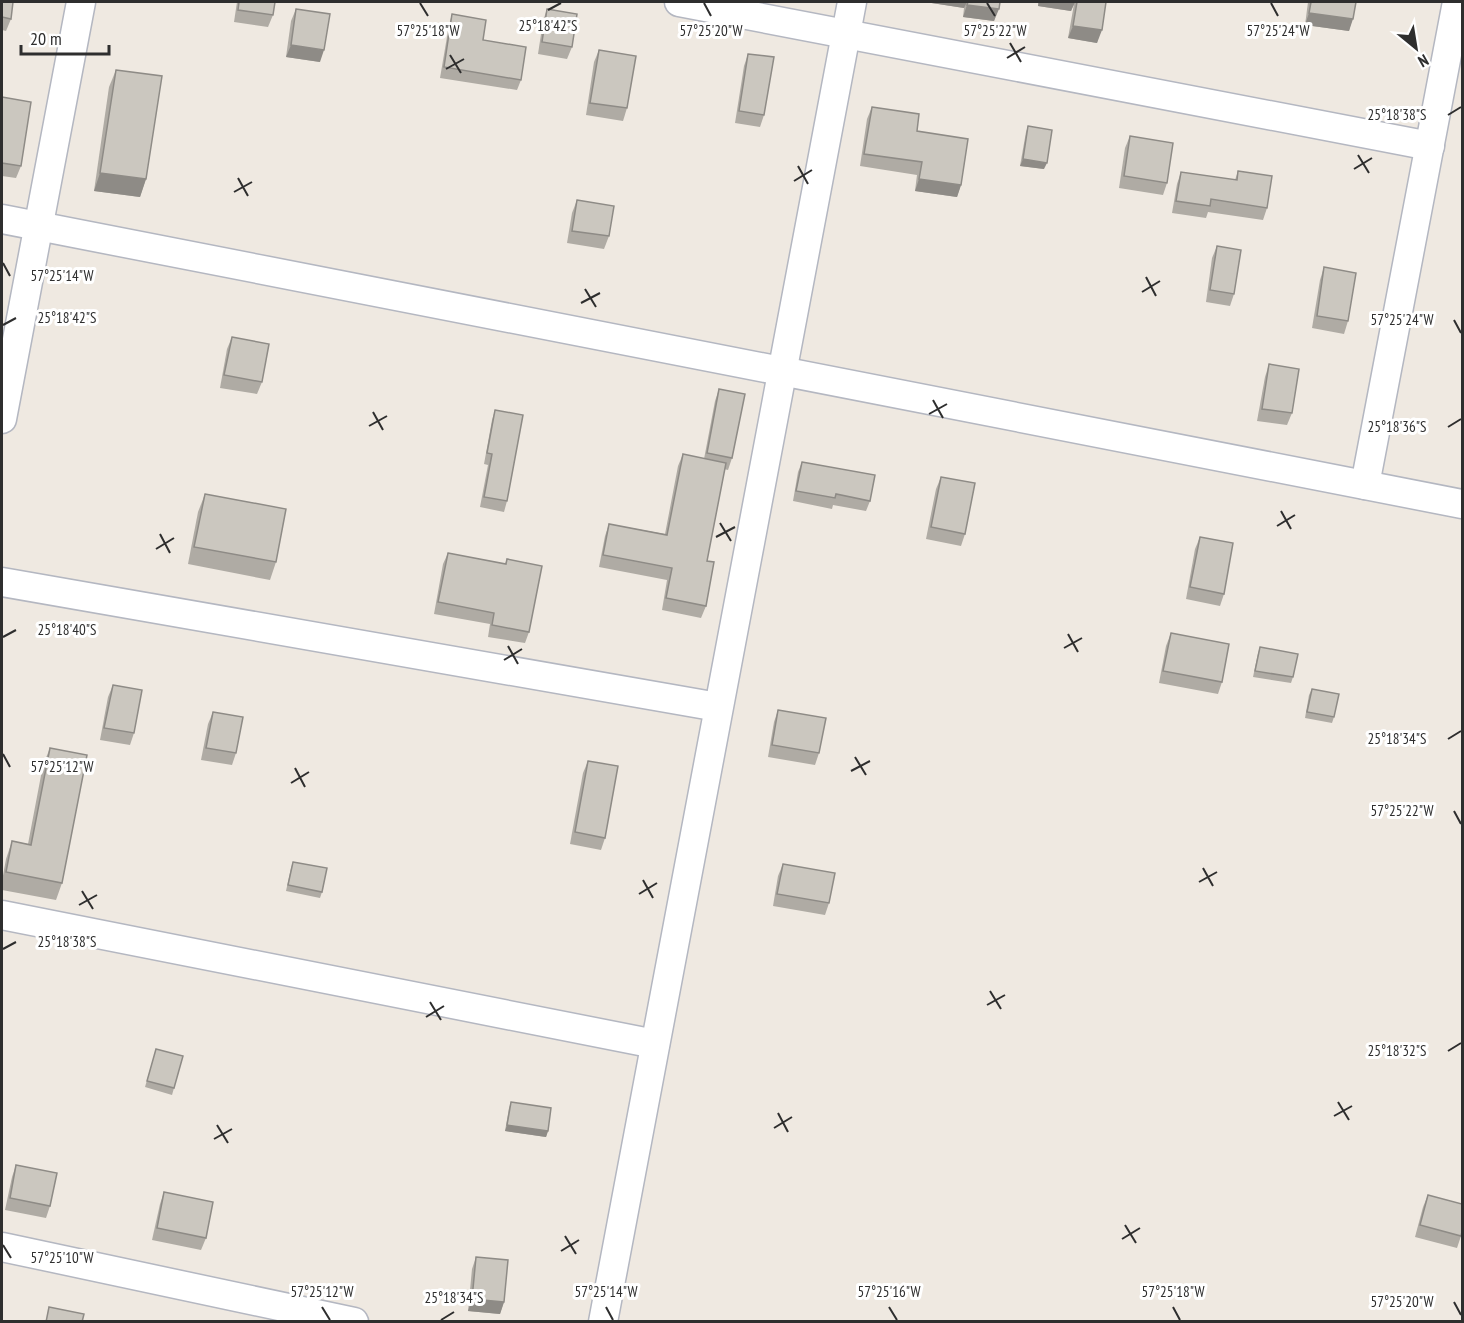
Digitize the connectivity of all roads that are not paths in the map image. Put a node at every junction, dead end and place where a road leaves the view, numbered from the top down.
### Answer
1 (81, 2) edge
2 (679, 2) edge
3 (852, 2) edge
4 (1457, 2) edge
5 (846, 34) junction
6 (1430, 146) junction
7 (2, 219) edge
8 (39, 226) junction
9 (782, 371) junction
10 (2, 419) edge
11 (1365, 485) junction
12 (1462, 504) edge
13 (2, 582) edge
14 (718, 707) junction
15 (2, 915) edge
16 (655, 1044) junction
17 (2, 1247) edge
18 (354, 1322) edge
19 (603, 1322) edge

1 - 8 street
2 - 5 street
3 - 5 street
4 - 6 street
5 - 6 street
5 - 9 street
6 - 11 street
7 - 8 street
8 - 9 street
8 - 10 street
9 - 11 street
9 - 14 street
11 - 12 street
13 - 14 street
14 - 16 street
15 - 16 street
16 - 19 street
17 - 18 street

